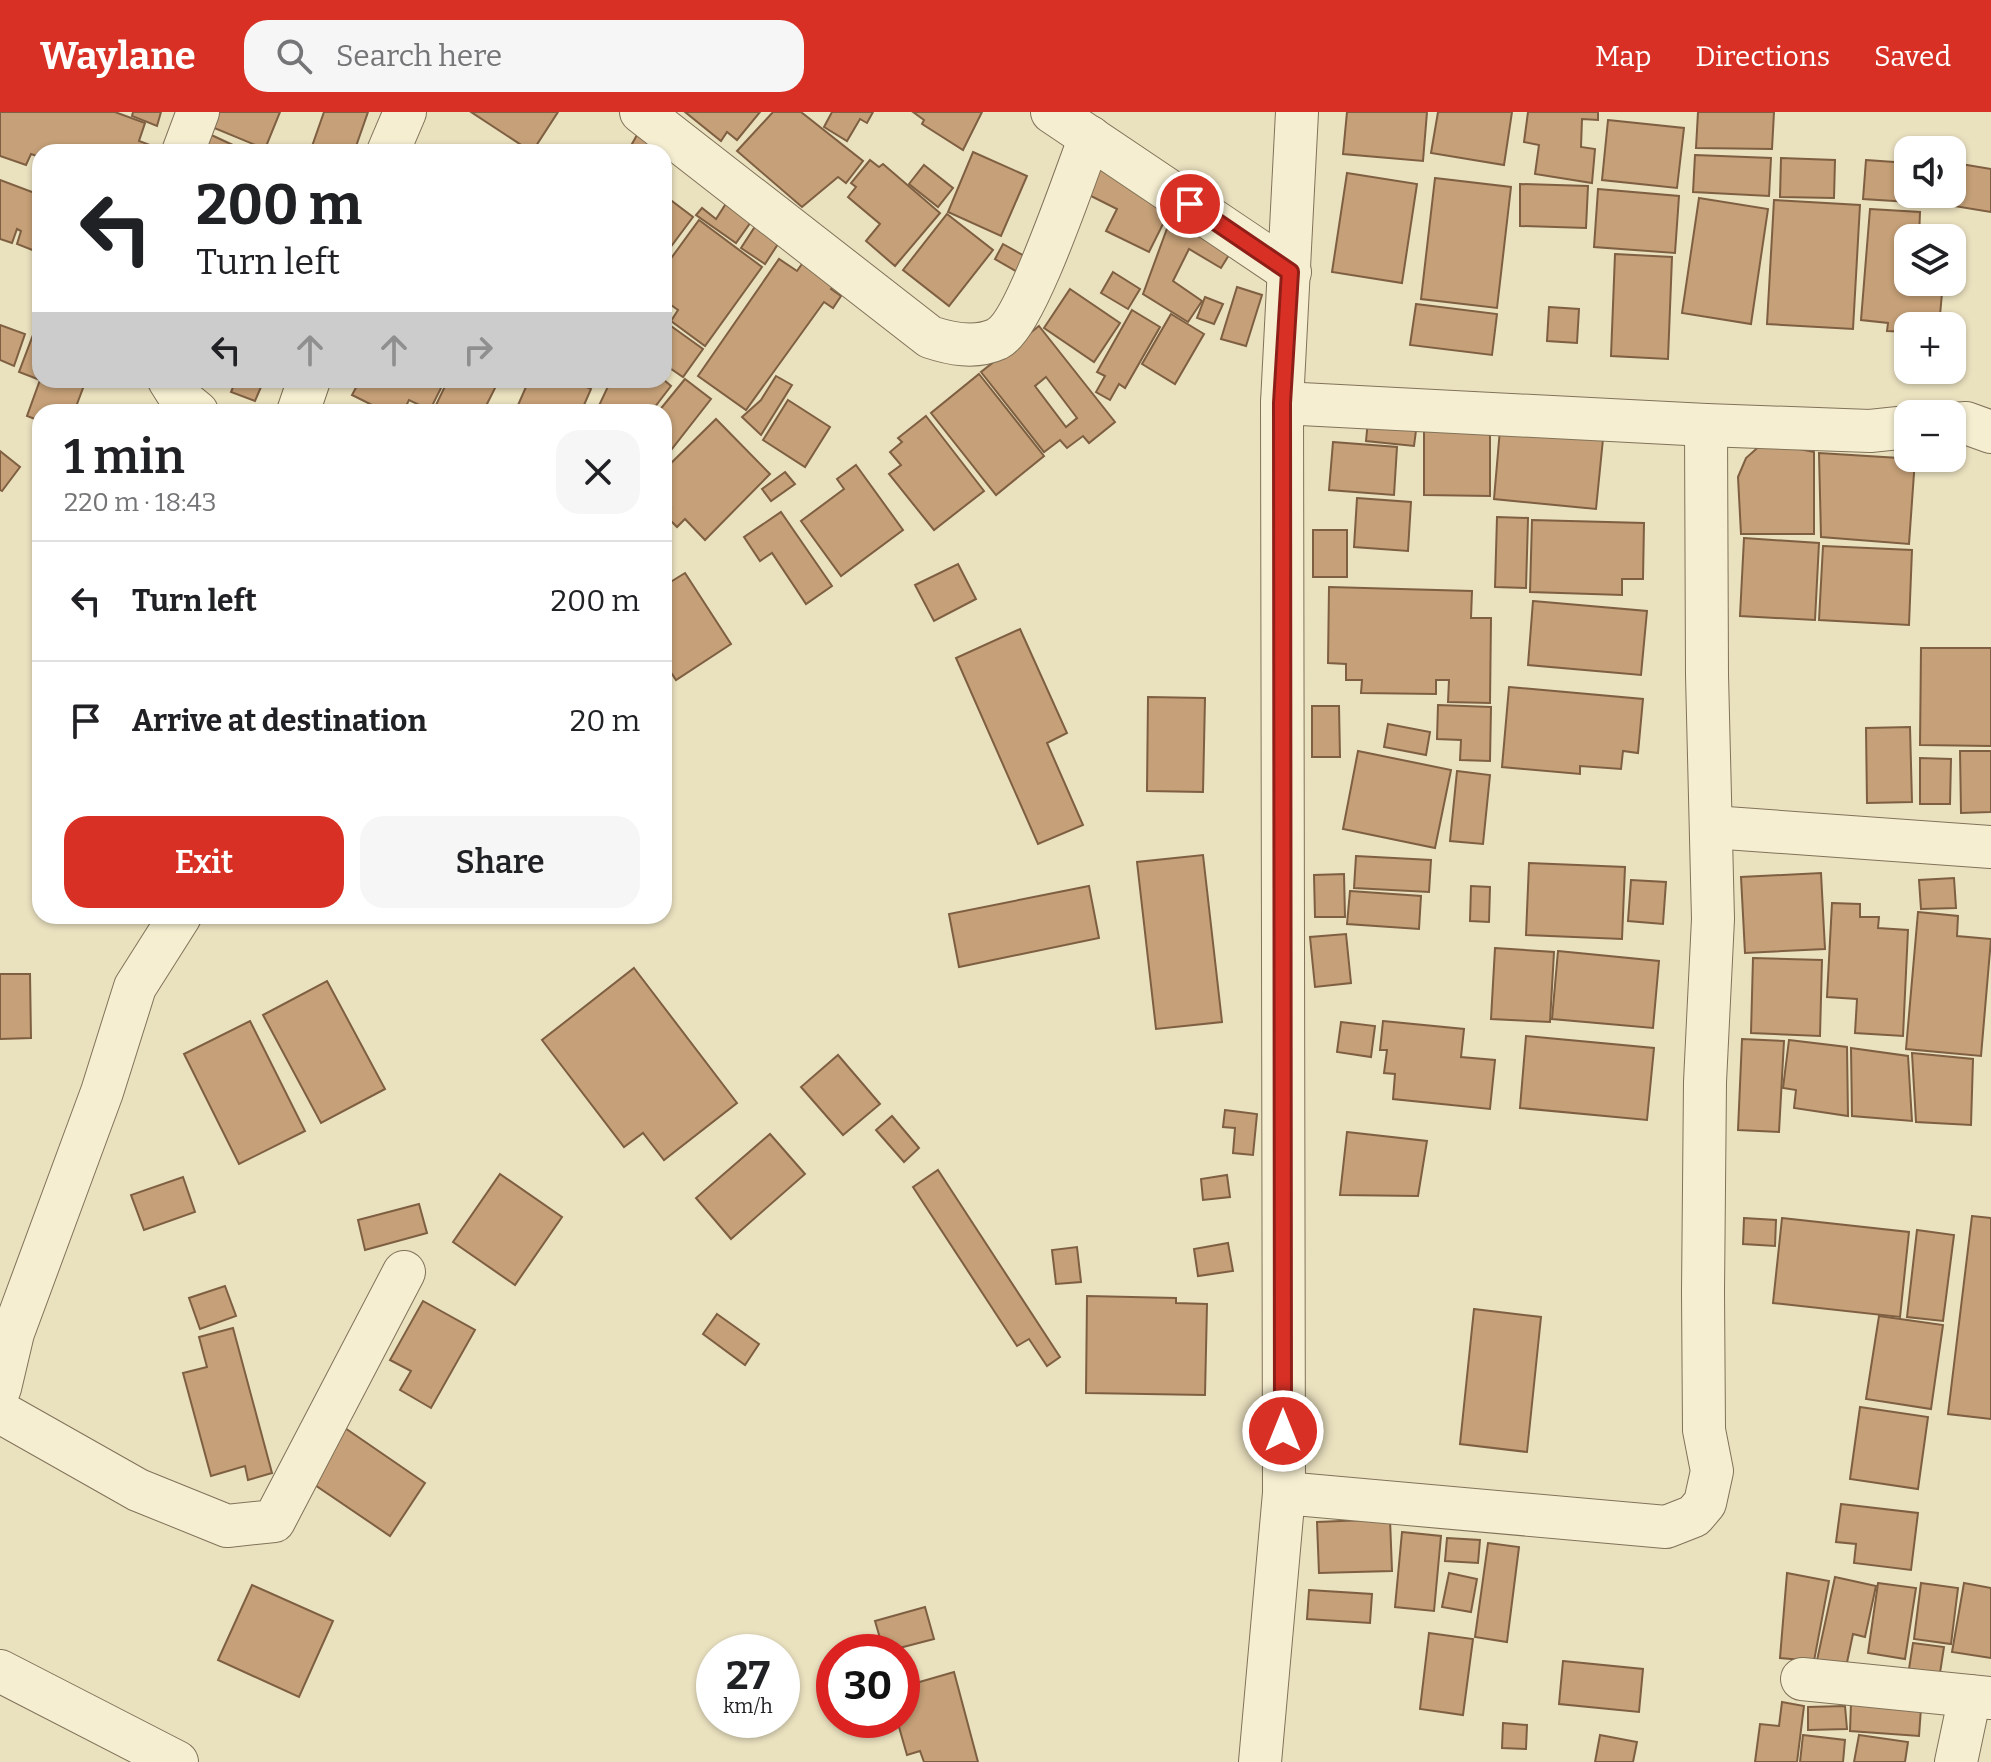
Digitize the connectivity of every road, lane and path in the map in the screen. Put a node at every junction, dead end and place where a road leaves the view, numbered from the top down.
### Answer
1 (198, 112) edge
2 (405, 112) edge
3 (641, 112) edge
4 (1052, 112) edge
5 (1297, 112) edge
6 (1090, 137) junction
7 (186, 144) edge
8 (391, 144) edge
9 (1290, 272) junction
10 (174, 388) edge
11 (1282, 403) junction
12 (187, 404) edge
13 (1966, 423) edge
14 (1706, 425) junction
15 (1894, 428) edge
16 (1991, 432) edge
17 (1712, 827) junction
18 (1991, 847) edge
19 (175, 924) edge
20 (404, 1272) dead end
21 (0, 1388) edge
22 (0, 1412) edge
23 (1284, 1493) junction
24 (0, 1671) edge
25 (1802, 1679) dead end
26 (1980, 1697) edge
27 (177, 1762) edge
28 (1260, 1762) edge
29 (1956, 1762) edge

1 - 7 street
2 - 8 street
3 - 6 street
4 - 6 street
5 - 9 street
6 - 9 street
9 - 11 street
10 - 12 street
11 - 14 street
11 - 23 street
13 - 16 street
14 - 15 street
14 - 17 street
17 - 18 street
17 - 23 street
19 - 21 street
20 - 22 street
23 - 28 street
24 - 27 street
25 - 26 street
26 - 29 street

